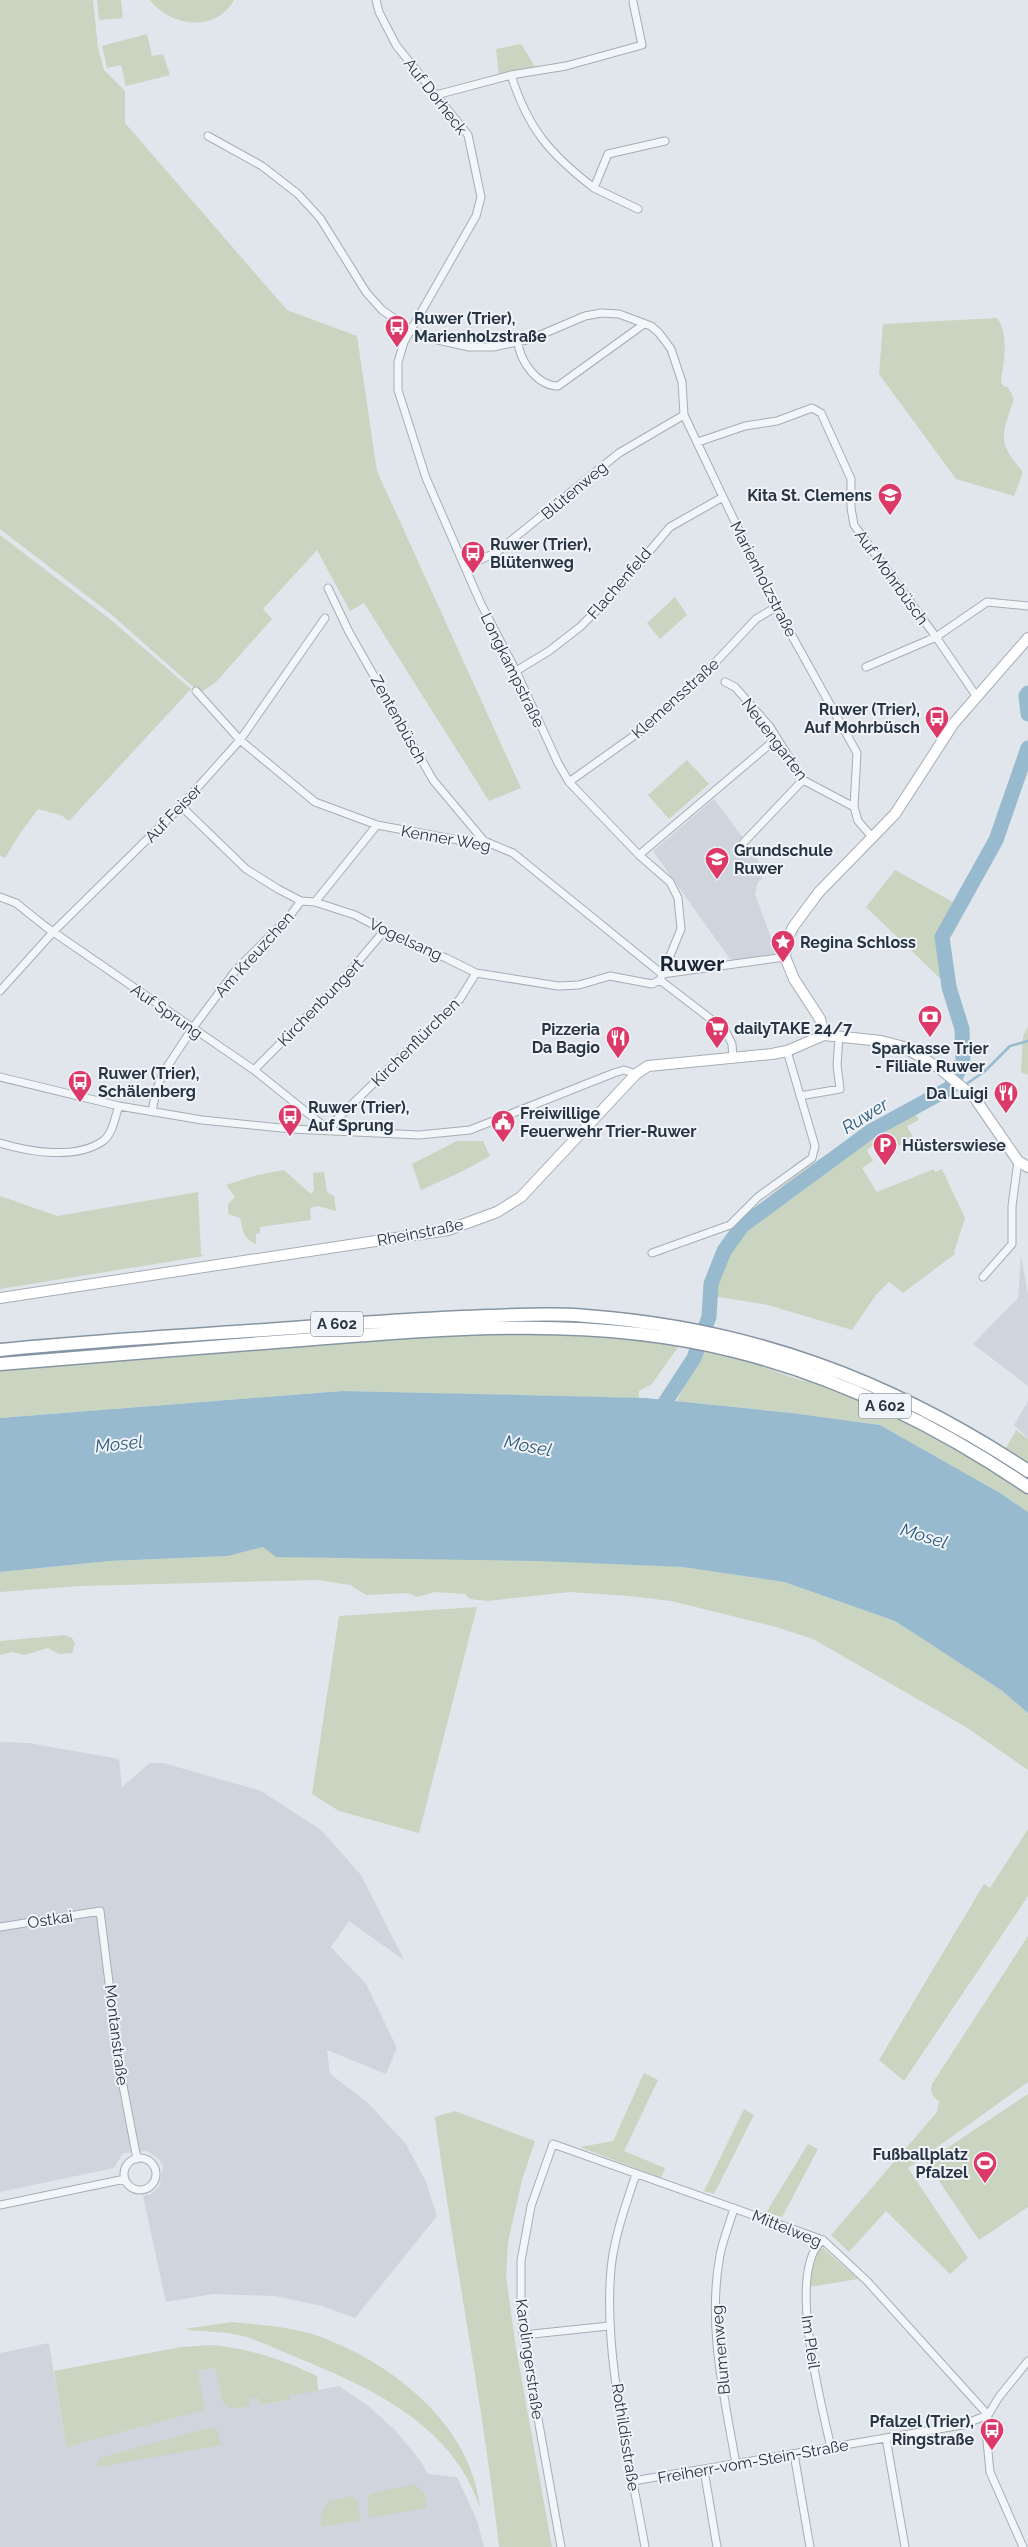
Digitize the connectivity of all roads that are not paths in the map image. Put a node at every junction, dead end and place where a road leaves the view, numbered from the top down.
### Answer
1 (376, 0) edge
2 (633, 2) dead end
3 (511, 74) junction
4 (436, 94) junction
5 (208, 136) dead end
6 (665, 141) dead end
7 (594, 188) junction
8 (638, 209) dead end
9 (644, 324) junction
10 (410, 330) junction
11 (518, 341) junction
12 (684, 415) junction
13 (698, 442) junction
14 (723, 497) junction
15 (465, 567) junction
16 (328, 588) dead end
17 (1028, 606) edge
18 (776, 608) junction
19 (325, 618) dead end
20 (936, 636) junction
21 (1028, 638) edge
22 (866, 667) dead end
23 (516, 670) junction
24 (726, 682) dead end
25 (196, 691) dead end
26 (977, 697) junction
27 (776, 739) junction
28 (240, 740) junction
29 (803, 780) junction
30 (569, 782) junction
31 (181, 806) junction
32 (854, 807) junction
33 (377, 825) junction
34 (873, 838) junction
35 (484, 841) junction
36 (744, 842) dead end
37 (639, 855) junction
38 (0, 897) edge
39 (301, 900) junction
40 (315, 902) junction
41 (54, 931) junction
42 (384, 931) junction
43 (785, 957) junction
44 (476, 973) junction
45 (661, 977) junction
46 (0, 991) edge
47 (192, 1029) junction
48 (824, 1035) junction
49 (839, 1036) junction
50 (787, 1051) junction
51 (733, 1059) junction
52 (254, 1070) junction
53 (636, 1074) junction
54 (0, 1077) edge
55 (800, 1096) junction
56 (119, 1106) junction
57 (152, 1111) junction
58 (330, 1131) junction
59 (0, 1143) edge
60 (1018, 1161) junction
61 (1028, 1167) edge
62 (652, 1253) dead end
63 (983, 1277) dead end
64 (0, 1298) edge
65 (671, 1332) junction
66 (0, 1350) edge
67 (0, 1364) edge
68 (1028, 1471) edge
69 (1028, 1487) edge
70 (100, 1911) joint
71 (0, 1927) edge
72 (553, 2144) joint
73 (137, 2158) junction
74 (636, 2174) junction
75 (125, 2179) junction
76 (0, 2205) edge
77 (734, 2208) junction
78 (823, 2240) junction
79 (609, 2326) junction
80 (523, 2335) junction
81 (1028, 2362) edge
82 (988, 2415) junction
83 (886, 2438) junction
84 (830, 2448) junction
85 (794, 2454) junction
86 (736, 2464) junction
87 (704, 2470) junction
88 (633, 2481) junction
89 (1028, 2545) edge
90 (561, 2547) edge
91 (645, 2547) edge
92 (717, 2547) edge
93 (810, 2547) edge
94 (905, 2547) edge
95 (1024, 2547) edge

1 - 4 street, Auf Dorheck
2 - 3 street
3 - 4 street
3 - 7 street
4 - 10 street, Auf Dorheck
5 - 10 street, Marienholzstraße
6 - 7 street
7 - 8 street
9 - 11 street, Marienholzstraße
9 - 11 street
9 - 12 street, Marienholzstraße
10 - 11 street, Marienholzstraße
10 - 15 street, Longkampstraße
12 - 13 street, Marienholzstraße
12 - 15 street, Blütenweg
13 - 14 street, Marienholzstraße
13 - 20 street, Auf Mohrbüsch
14 - 18 street, Marienholzstraße
14 - 23 street, Flachenfeld
15 - 23 street, Longkampstraße
16 - 35 street, Zentenbüsch
17 - 20 street, Auf Mohrbüsch
18 - 30 street, Klemensstraße
18 - 32 street, Marienholzstraße
19 - 28 street, Auf Feiser
20 - 22 street, Auf Mohrbüsch
20 - 26 street, Auf Mohrbüsch
21 - 26 main road
23 - 30 street, Longkampstraße
24 - 27 street, Neuengarten
25 - 28 street, Kenner Weg
26 - 34 main road
27 - 29 street, Neuengarten
27 - 37 street
28 - 31 street, Auf Feiser
28 - 33 street, Kenner Weg
29 - 32 street, Neuengarten
29 - 36 street
30 - 37 street, Longkampstraße
31 - 39 street, Vogelsang
31 - 41 street, Auf Feiser
32 - 34 street, Marienholzstraße
33 - 35 street, Kenner Weg
33 - 40 street
34 - 43 main road
35 - 45 street, Kenner Weg
37 - 45 street, Longkampstraße
38 - 41 street, Auf Sprung
39 - 40 street, Vogelsang
39 - 47 street, Am Kreuzchen
40 - 42 street, Vogelsang
41 - 46 street, Auf Feiser
41 - 47 street, Auf Sprung
42 - 44 street, Vogelsang
42 - 52 street, Kirchenbungert
43 - 45 street, Vogelsang
43 - 48 main road
44 - 45 street, Vogelsang
44 - 58 street, Kirchenflürchen
45 - 51 street, Kenner Weg
47 - 52 street, Auf Sprung
47 - 57 street, Am Kreuzchen
48 - 49 main road, Rheinstraße
48 - 50 main road, Rheinstraße
49 - 55 street
49 - 60 main road, Rheinstraße
50 - 51 main road, Rheinstraße
50 - 55 street
51 - 53 main road, Rheinstraße
52 - 58 street, Auf Sprung
53 - 58 street
53 - 64 main road, Rheinstraße
54 - 56 street
55 - 62 street
56 - 57 street
56 - 59 street
57 - 58 street
60 - 61 main road
60 - 63 street
65 - 66 highway, A 602
65 - 67 highway, A 602
65 - 68 highway, A 602
65 - 69 highway, A 602
70 - 71 street, Ostkai
70 - 73 street, Montanstraße
72 - 74 street, Mittelweg
72 - 80 street, Karolingerstraße
73 - 75 street
73 - 75 street
74 - 77 street, Mittelweg
74 - 79 street, Rothildisstraße
75 - 76 street
77 - 78 street, Mittelweg
77 - 86 street, Blumenweg
78 - 82 street, Mittelweg
78 - 84 street, Im Pleil
79 - 80 street
79 - 88 street, Rothildisstraße
80 - 90 street, Karolingerstraße
81 - 82 street
82 - 83 street, Freiherr-vom-Stein-Straße
82 - 95 street
83 - 84 street, Freiherr-vom-Stein-Straße
83 - 94 street
84 - 85 street, Freiherr-vom-Stein-Straße
85 - 86 street, Freiherr-vom-Stein-Straße
85 - 93 street
86 - 87 street, Freiherr-vom-Stein-Straße
87 - 88 street, Freiherr-vom-Stein-Straße
87 - 92 street
88 - 91 street, Rothildisstraße
89 - 95 street

